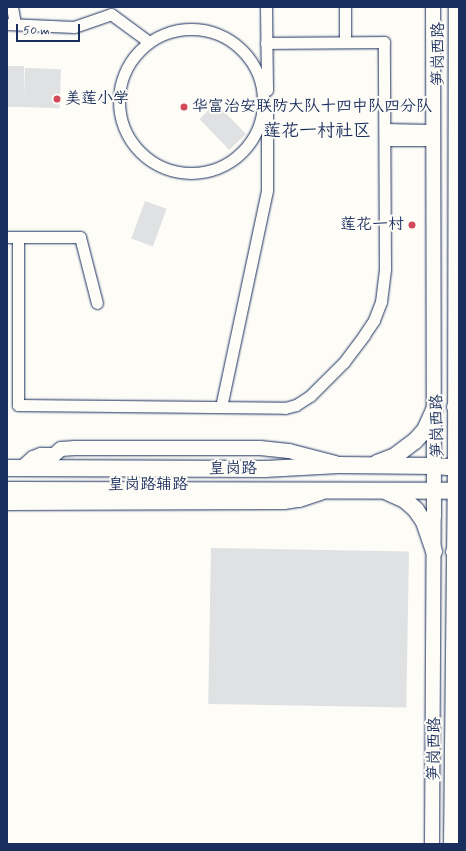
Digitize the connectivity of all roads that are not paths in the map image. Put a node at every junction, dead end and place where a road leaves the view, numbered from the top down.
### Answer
1 (12, 7) edge
2 (266, 7) edge
3 (345, 7) edge
4 (432, 7) edge
5 (456, 7) edge
6 (112, 10) edge
7 (11, 24) edge
8 (150, 42) junction
9 (345, 42) junction
10 (266, 43) junction
11 (385, 134) junction
12 (433, 135) junction
13 (12, 237) edge
14 (97, 303) dead end
15 (221, 407) junction
16 (434, 410) junction
17 (457, 411) edge
18 (370, 465) junction
19 (434, 466) junction
20 (13, 467) edge
21 (457, 468) edge
22 (7, 490) edge
23 (335, 490) junction
24 (383, 490) junction
25 (434, 491) junction
26 (457, 491) edge
27 (7, 503) edge
28 (457, 547) edge
29 (434, 551) junction
30 (432, 844) edge
31 (451, 844) edge

1 - 7 street
2 - 10 street
3 - 9 street
4 - 12 main road, 笋岗西路
5 - 17 main road, 笋岗西路
6 - 7 street
6 - 8 street
8 - 8 street
9 - 10 street
9 - 11 street
10 - 15 street
11 - 12 street
11 - 15 street
12 - 16 main road, 笋岗西路
13 - 14 street
13 - 15 street
16 - 18 highway
16 - 19 main road, 笋岗西路
17 - 21 main road, 笋岗西路
18 - 19 highway, 皇岗路
18 - 20 highway, 皇岗路
19 - 21 highway, 皇岗路
19 - 25 main road, 笋岗西路
21 - 26 main road, 笋岗西路
22 - 23 highway, 皇岗路
23 - 24 highway, 皇岗路
23 - 27 main road, 皇岗路辅路
24 - 25 highway, 皇岗路
24 - 29 highway
25 - 26 highway, 皇岗路
25 - 29 main road, 笋岗西路
26 - 28 main road, 笋岗西路
28 - 31 main road, 笋岗西路
29 - 30 main road, 笋岗西路

